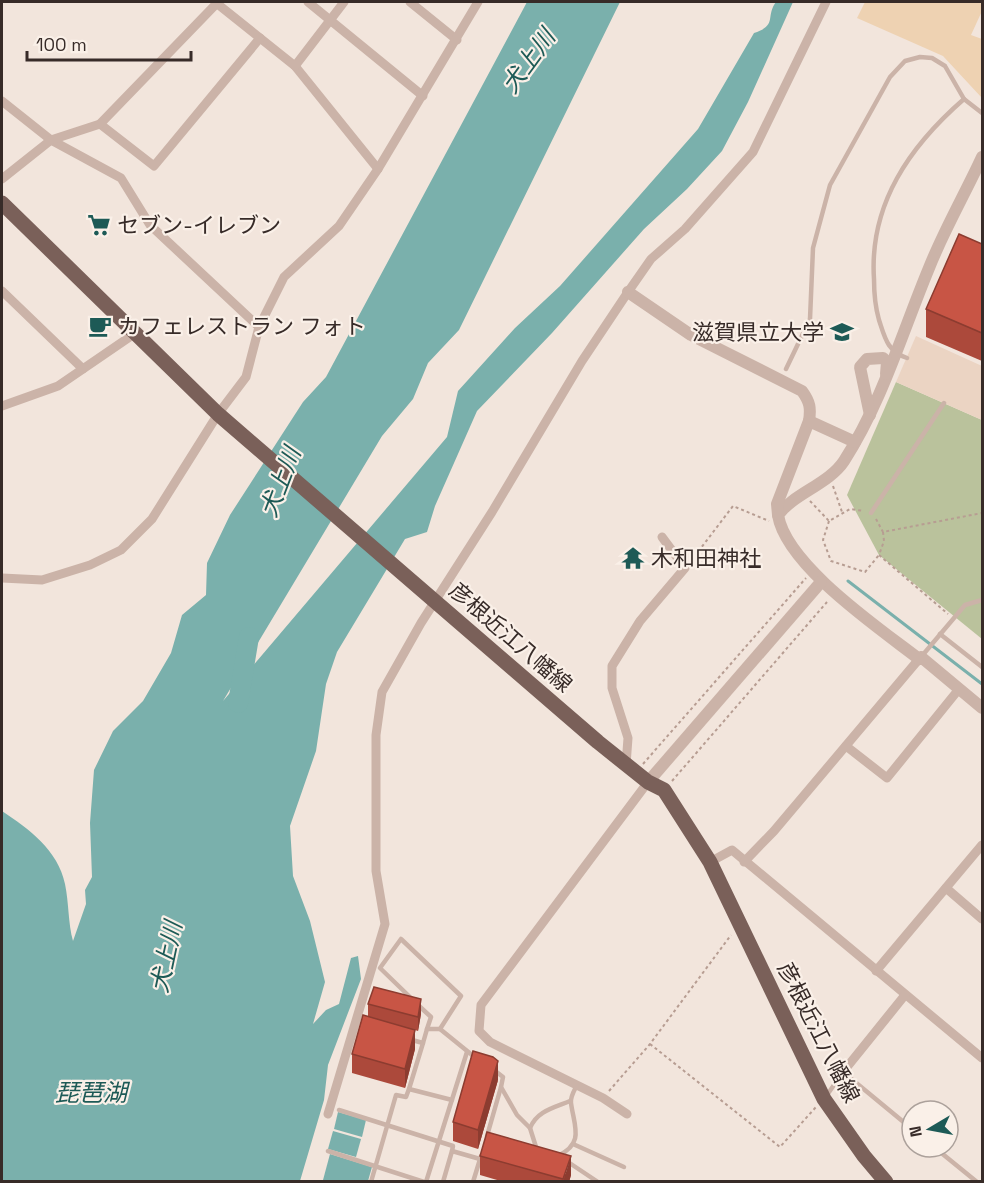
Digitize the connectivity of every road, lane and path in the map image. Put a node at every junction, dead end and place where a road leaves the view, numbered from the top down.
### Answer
1 (216, 2) edge
2 (308, 2) edge
3 (344, 2) edge
4 (410, 2) edge
5 (478, 2) edge
6 (826, 2) edge
7 (330, 20) junction
8 (260, 38) junction
9 (457, 40) junction
10 (295, 66) junction
11 (423, 96) junction
12 (964, 99) junction
13 (2, 101) edge
14 (982, 113) edge
15 (100, 124) junction
16 (51, 140) junction
17 (982, 157) edge
18 (378, 170) junction
19 (2, 179) edge
20 (2, 203) edge
21 (2, 291) edge
22 (628, 292) junction
23 (259, 327) junction
24 (134, 334) junction
25 (901, 356) junction
26 (83, 369) junction
27 (786, 369) dead end
28 (886, 375) junction
29 (944, 403) dead end
30 (2, 406) edge
31 (870, 415) junction
32 (223, 418) junction
33 (809, 421) junction
34 (855, 442) junction
35 (830, 475) junction
36 (842, 512) dead end
37 (871, 513) dead end
38 (779, 521) junction
39 (829, 521) dead end
40 (883, 532) dead end
41 (662, 537) dead end
42 (879, 555) junction
43 (685, 568) junction
44 (813, 570) junction
45 (2, 578) edge
46 (821, 582) junction
47 (835, 592) junction
48 (433, 599) junction
49 (982, 600) edge
50 (953, 618) junction
51 (940, 634) junction
52 (920, 658) junction
53 (982, 667) edge
54 (959, 689) junction
55 (982, 708) edge
56 (846, 746) junction
57 (631, 769) junction
58 (648, 783) junction
59 (664, 790) junction
60 (982, 845) edge
61 (710, 862) junction
62 (744, 862) junction
63 (946, 888) junction
64 (982, 919) edge
65 (740, 923) junction
66 (876, 971) junction
67 (905, 994) junction
68 (427, 1029) junction
69 (440, 1029) junction
70 (401, 1037) edge
71 (423, 1043) junction
72 (650, 1044) junction
73 (467, 1053) junction
74 (982, 1058) edge
75 (483, 1063) edge
76 (491, 1068) edge
77 (843, 1072) junction
78 (577, 1085) junction
79 (501, 1087) junction
80 (409, 1089) junction
81 (603, 1098) junction
82 (824, 1099) junction
83 (452, 1100) junction
84 (570, 1101) junction
85 (339, 1110) dead end
86 (328, 1114) dead end
87 (627, 1114) dead end
88 (900, 1119) edge
89 (387, 1125) junction
90 (530, 1128) junction
91 (439, 1141) junction
92 (485, 1144) edge
93 (573, 1144) junction
94 (540, 1150) junction
95 (328, 1151) dead end
96 (452, 1151) junction
97 (483, 1151) edge
98 (526, 1152) edge
99 (564, 1153) junction
100 (480, 1159) junction
101 (949, 1159) edge
102 (375, 1166) junction
103 (624, 1167) dead end
104 (371, 1182) edge
105 (425, 1182) edge
106 (443, 1182) edge
107 (472, 1182) edge
108 (598, 1182) edge
109 (886, 1182) edge
110 (977, 1182) edge

1 - 8 street
1 - 15 street
2 - 7 street
3 - 7 street
4 - 9 street
5 - 9 street
6 - 22 street
7 - 10 street
7 - 11 street
8 - 10 street
8 - 15 street
9 - 11 street
10 - 18 street
11 - 18 street
12 - 14 lane
12 - 25 lane
12 - 27 lane
13 - 16 street
15 - 16 street
16 - 19 street
16 - 23 street
17 - 25 street
18 - 23 street
20 - 24 main road, 彦根近江八幡線
21 - 26 street
22 - 33 street
22 - 48 street
23 - 32 street
24 - 26 street
24 - 32 main road, 彦根近江八幡線
25 - 28 street
26 - 30 street
28 - 31 street
28 - 31 street
29 - 37 lane
31 - 34 street
32 - 45 street
32 - 48 main road, 彦根近江八幡線
33 - 34 street
33 - 38 street
34 - 35 street
35 - 36 path
35 - 38 street
38 - 43 path
38 - 44 street
39 - 42 path
40 - 42 path
41 - 43 street
42 - 50 path
43 - 57 street
44 - 46 street
44 - 57 path
46 - 47 street
46 - 58 street
47 - 52 street
47 - 59 path
48 - 57 main road, 彦根近江八幡線
48 - 86 street
49 - 50 lane
50 - 51 lane
51 - 52 lane
51 - 53 lane
52 - 54 street
52 - 56 street
54 - 55 street
54 - 56 street
56 - 62 street
57 - 58 main road, 彦根近江八幡線
58 - 59 main road, 彦根近江八幡線
58 - 78 street
59 - 61 main road, 彦根近江八幡線
60 - 63 street
61 - 62 street
61 - 65 main road, 彦根近江八幡線
62 - 66 street
63 - 64 street
63 - 66 street
65 - 72 path
65 - 82 main road, 彦根近江八幡線
66 - 67 street
67 - 74 street
67 - 77 street
68 - 69 lane
68 - 69 lane
68 - 71 lane
69 - 73 lane
70 - 71 lane
71 - 80 lane
72 - 81 path
72 - 82 path
73 - 75 lane
73 - 83 lane
76 - 79 lane
77 - 82 lane
77 - 88 lane
78 - 81 street
78 - 84 lane
79 - 90 lane
79 - 92 lane
80 - 83 lane
80 - 89 lane
81 - 87 street
82 - 109 main road, 彦根近江八幡線
83 - 91 lane
84 - 90 lane
84 - 93 lane
85 - 89 lane
89 - 91 lane
89 - 102 lane
90 - 94 lane
91 - 96 lane
91 - 105 lane
93 - 99 lane
93 - 103 lane
94 - 98 lane
94 - 99 lane
95 - 102 lane
96 - 100 lane
96 - 106 lane
97 - 100 lane
99 - 108 lane
100 - 107 lane
101 - 110 lane
102 - 104 lane
102 - 105 lane

